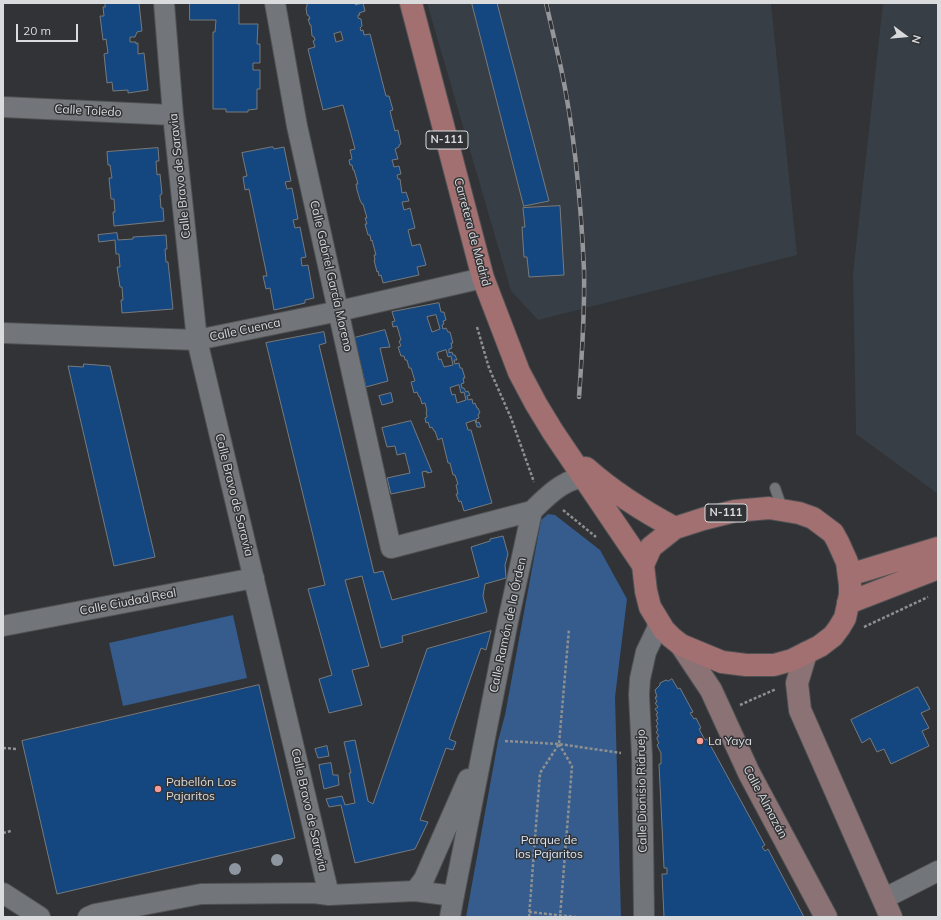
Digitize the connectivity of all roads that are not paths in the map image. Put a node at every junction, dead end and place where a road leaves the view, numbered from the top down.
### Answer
1 (164, 3) edge
2 (275, 3) edge
3 (411, 3) edge
4 (3, 107) edge
5 (173, 115) junction
6 (483, 278) junction
7 (339, 311) junction
8 (3, 332) edge
9 (197, 340) junction
10 (590, 477) junction
11 (532, 511) junction
12 (674, 528) junction
13 (938, 548) edge
14 (643, 565) junction
15 (938, 568) edge
16 (849, 574) junction
17 (254, 578) junction
18 (848, 603) junction
19 (3, 626) edge
20 (670, 634) junction
21 (806, 653) junction
22 (484, 739) junction
23 (938, 871) edge
24 (420, 885) junction
25 (3, 893) edge
26 (454, 894) junction
27 (329, 895) junction
28 (887, 908) edge
29 (40, 917) edge
30 (88, 917) edge
31 (450, 917) edge
32 (644, 917) edge
33 (826, 917) edge

1 - 5 street, Calle Bravo de Saravia
2 - 7 street, Calle Gabriel García Moreno
3 - 6 main road, Carretera de Madrid / N-111
4 - 5 street, Calle Toledo
5 - 9 street, Calle Bravo de Saravia
6 - 7 street, Calle Cuenca
6 - 10 main road, Carretera de Madrid / N-111
7 - 9 street, Calle Cuenca
7 - 11 street, Calle Gabriel García Moreno
8 - 9 street, Calle Cuenca
9 - 17 street, Calle Bravo de Saravia
10 - 11 street
10 - 12 main road, Carretera de Madrid / N-111
10 - 14 main road, Carretera de Madrid
11 - 22 street, Calle Ramón de la Órden
12 - 14 main road, N-111
12 - 16 main road, N-111
13 - 16 main road
14 - 20 main road
15 - 18 main road
16 - 18 main road, N-111
17 - 19 street, Calle Ciudad Real
17 - 27 street, Calle Bravo de Saravia
18 - 21 main road, N-111
20 - 21 main road, N-111
20 - 32 street, Calle Dionisio Ridruejo
20 - 33 street, Calle Almazán
21 - 28 street
22 - 24 street, Calle Ramón de la Órden
22 - 26 street, Calle Ramón de la Órden
23 - 28 street
24 - 26 street
24 - 27 street
25 - 29 street
26 - 31 street, Calle Ramón de la Órden
27 - 30 street

